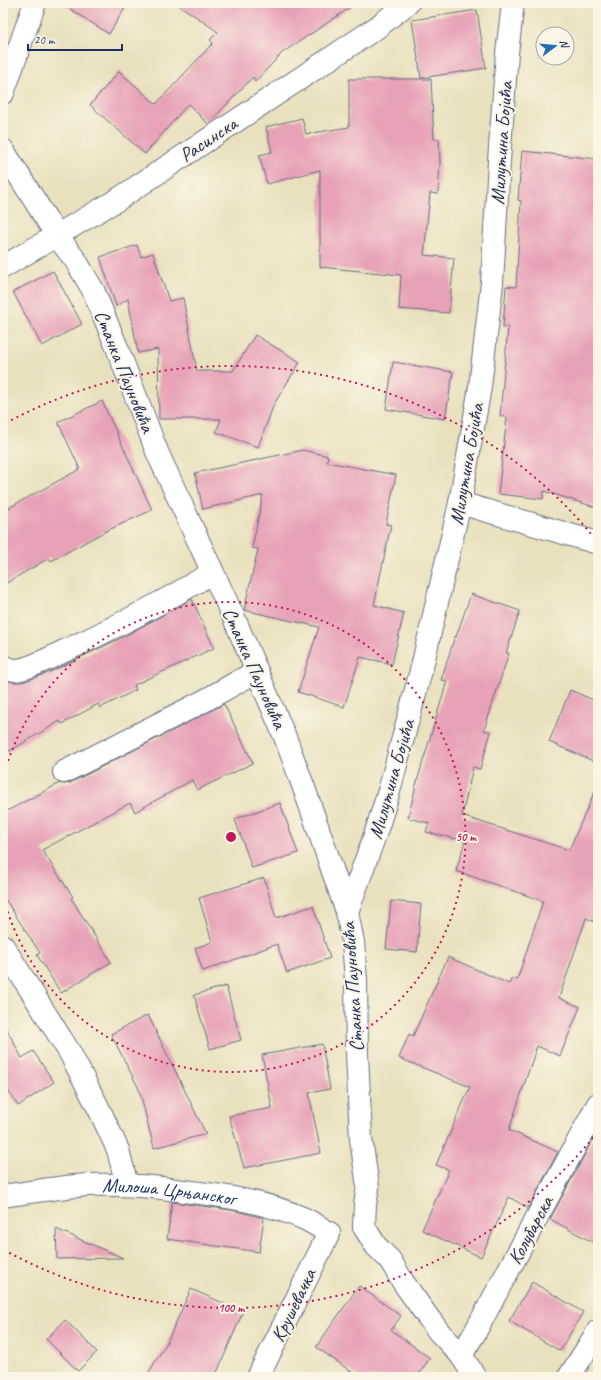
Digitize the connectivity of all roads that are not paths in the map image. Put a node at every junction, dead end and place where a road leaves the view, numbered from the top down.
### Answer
1 (35, 3) edge
2 (408, 3) edge
3 (513, 3) edge
4 (3, 93) edge
5 (3, 150) edge
6 (57, 236) junction
7 (3, 267) edge
8 (460, 503) junction
9 (598, 543) edge
10 (212, 573) junction
11 (3, 666) edge
12 (257, 671) junction
13 (64, 772) dead end
14 (347, 912) junction
15 (3, 946) edge
16 (598, 1104) edge
17 (127, 1185) junction
18 (3, 1196) edge
19 (364, 1227) junction
20 (329, 1233) junction
21 (598, 1331) edge
22 (461, 1355) junction
23 (258, 1377) edge
24 (475, 1377) edge
25 (569, 1377) edge

1 - 4 street
2 - 6 street, Расинска
3 - 8 street, Милутина Бојића
5 - 6 street, Станка Пауновића
6 - 7 street, Расинска
6 - 10 street, Станка Пауновића
8 - 9 street
8 - 14 street, Милутина Бојића
10 - 11 street
10 - 12 street, Станка Пауновића
12 - 13 street
12 - 14 street, Станка Пауновића
14 - 19 street, Станка Пауновића
15 - 17 street
16 - 22 street, Колубарска
17 - 18 street, Милоша Црњанског
17 - 20 street, Милоша Црњанског
19 - 20 street
19 - 22 street
20 - 23 street, Крушевачка
21 - 25 street
22 - 24 street

